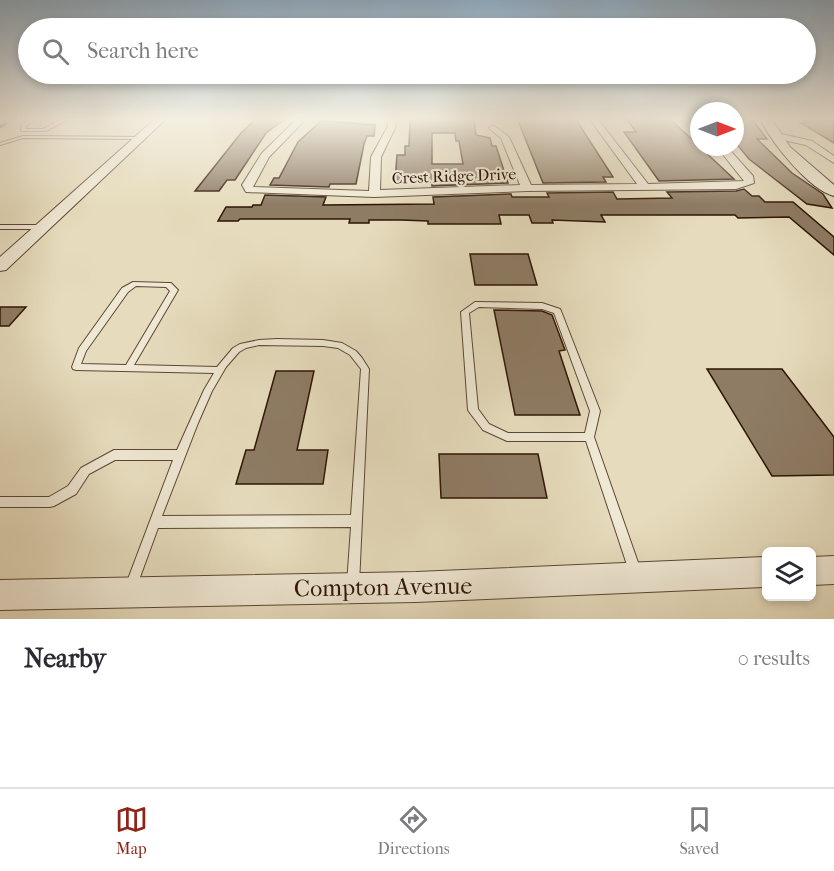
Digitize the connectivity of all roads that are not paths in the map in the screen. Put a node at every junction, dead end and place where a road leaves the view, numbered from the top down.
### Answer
1 (131, 147) edge
2 (273, 147) edge
3 (381, 147) edge
4 (509, 147) edge
5 (615, 147) edge
6 (788, 147) edge
7 (801, 147) edge
8 (815, 147) edge
9 (730, 156) edge
10 (834, 160) edge
11 (834, 178) edge
12 (644, 186) junction
13 (527, 188) junction
14 (834, 192) edge
15 (374, 194) junction
16 (0, 227) edge
17 (40, 227) junction
18 (0, 266) edge
19 (128, 368) junction
20 (219, 370) junction
21 (589, 438) junction
22 (181, 454) junction
23 (0, 502) edge
24 (357, 520) junction
25 (156, 522) junction
26 (834, 570) edge
27 (816, 571) edge
28 (762, 572) edge
29 (638, 578) junction
30 (352, 588) junction
31 (129, 592) junction
32 (0, 595) edge

1 - 17 street
2 - 15 street, Crest Ridge Drive
3 - 15 street
4 - 13 street
5 - 12 street
6 - 14 main road
7 - 11 main road
8 - 10 street
9 - 12 street, Crest Ridge Drive
12 - 13 street, Crest Ridge Drive
13 - 15 street, Crest Ridge Drive
16 - 17 lane
17 - 18 street
19 - 19 lane
19 - 20 lane
20 - 22 lane
20 - 24 lane
21 - 21 lane
21 - 29 lane
22 - 23 lane
22 - 25 lane
24 - 25 lane
24 - 30 lane
25 - 31 lane
26 - 27 street
28 - 29 street, Compton Avenue
29 - 30 street, Compton Avenue
30 - 31 street, Compton Avenue
31 - 32 street, Compton Avenue

